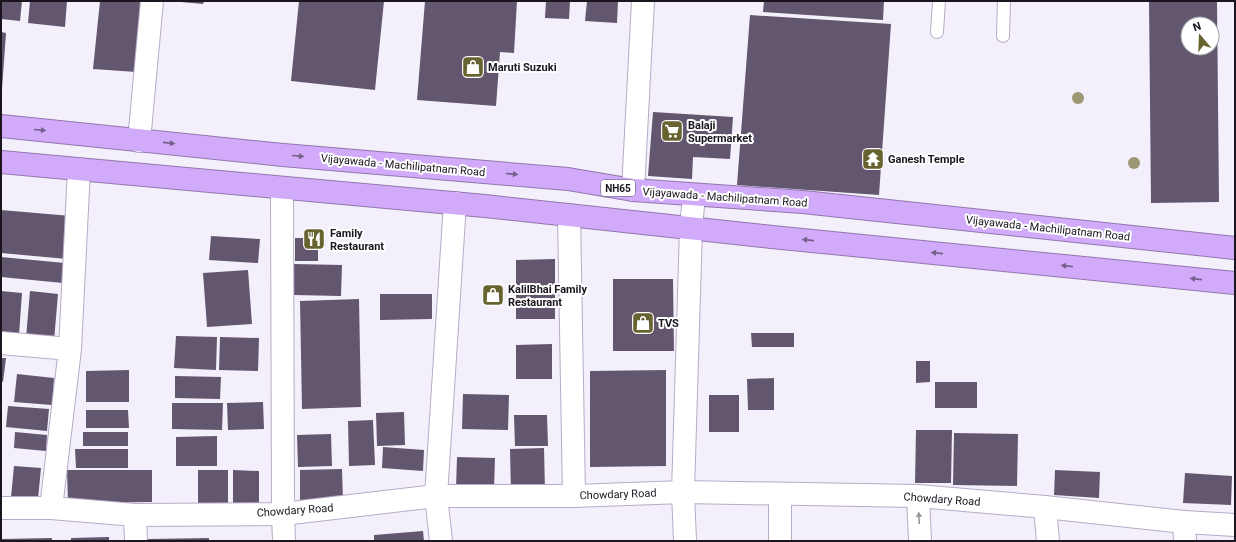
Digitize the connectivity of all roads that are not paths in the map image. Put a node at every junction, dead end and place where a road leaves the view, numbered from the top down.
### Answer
1 (152, 1) edge
2 (643, 1) edge
3 (939, 1) edge
4 (1004, 1) edge
5 (938, 32) dead end
6 (1003, 36) dead end
7 (1, 126) edge
8 (139, 140) junction
9 (1, 162) edge
10 (79, 169) junction
11 (282, 188) junction
12 (633, 190) junction
13 (694, 195) junction
14 (455, 203) junction
15 (569, 215) junction
16 (690, 228) junction
17 (1235, 248) edge
18 (1235, 283) edge
19 (1, 343) edge
20 (70, 349) junction
21 (683, 492) junction
22 (780, 494) junction
23 (436, 496) junction
24 (574, 496) junction
25 (918, 496) junction
26 (1045, 507) junction
27 (1, 508) edge
28 (51, 508) junction
29 (283, 514) junction
30 (135, 515) junction
31 (1235, 525) edge
32 (1184, 531) edge
33 (136, 541) edge
34 (284, 541) edge
35 (441, 541) edge
36 (685, 541) edge
37 (780, 541) edge
38 (920, 541) edge
39 (1048, 541) edge

1 - 8 street
2 - 12 street
3 - 5 lane
4 - 6 lane
7 -> 8 highway, Vijayawada - Machilipatnam Road / NH65
8 -> 12 highway, Vijayawada - Machilipatnam Road / NH65
9 - 10 highway
10 - 11 highway
10 - 20 street
11 - 14 highway
11 - 29 street
12 - 13 highway, Vijayawada - Machilipatnam Road / NH65
13 - 16 street
13 - 17 highway, Vijayawada - Machilipatnam Road / NH65
14 - 15 highway
14 - 23 street
15 - 16 highway
15 - 24 street
18 -> 16 highway
16 - 21 street
19 - 20 street
20 - 28 street
21 - 22 street, Chowdary Road
21 - 24 street, Chowdary Road
21 - 36 street
22 - 25 street, Chowdary Road
22 - 37 street
23 - 24 street, Chowdary Road
23 - 29 street, Chowdary Road
23 - 35 street
25 - 26 street, Chowdary Road
38 -> 25 street
26 - 32 street, Chowdary Road
26 - 39 street
27 - 28 street, Chowdary Road
28 - 30 street, Chowdary Road
29 - 30 street, Chowdary Road
29 - 34 street
30 - 33 street
31 - 32 street, Chowdary Road

